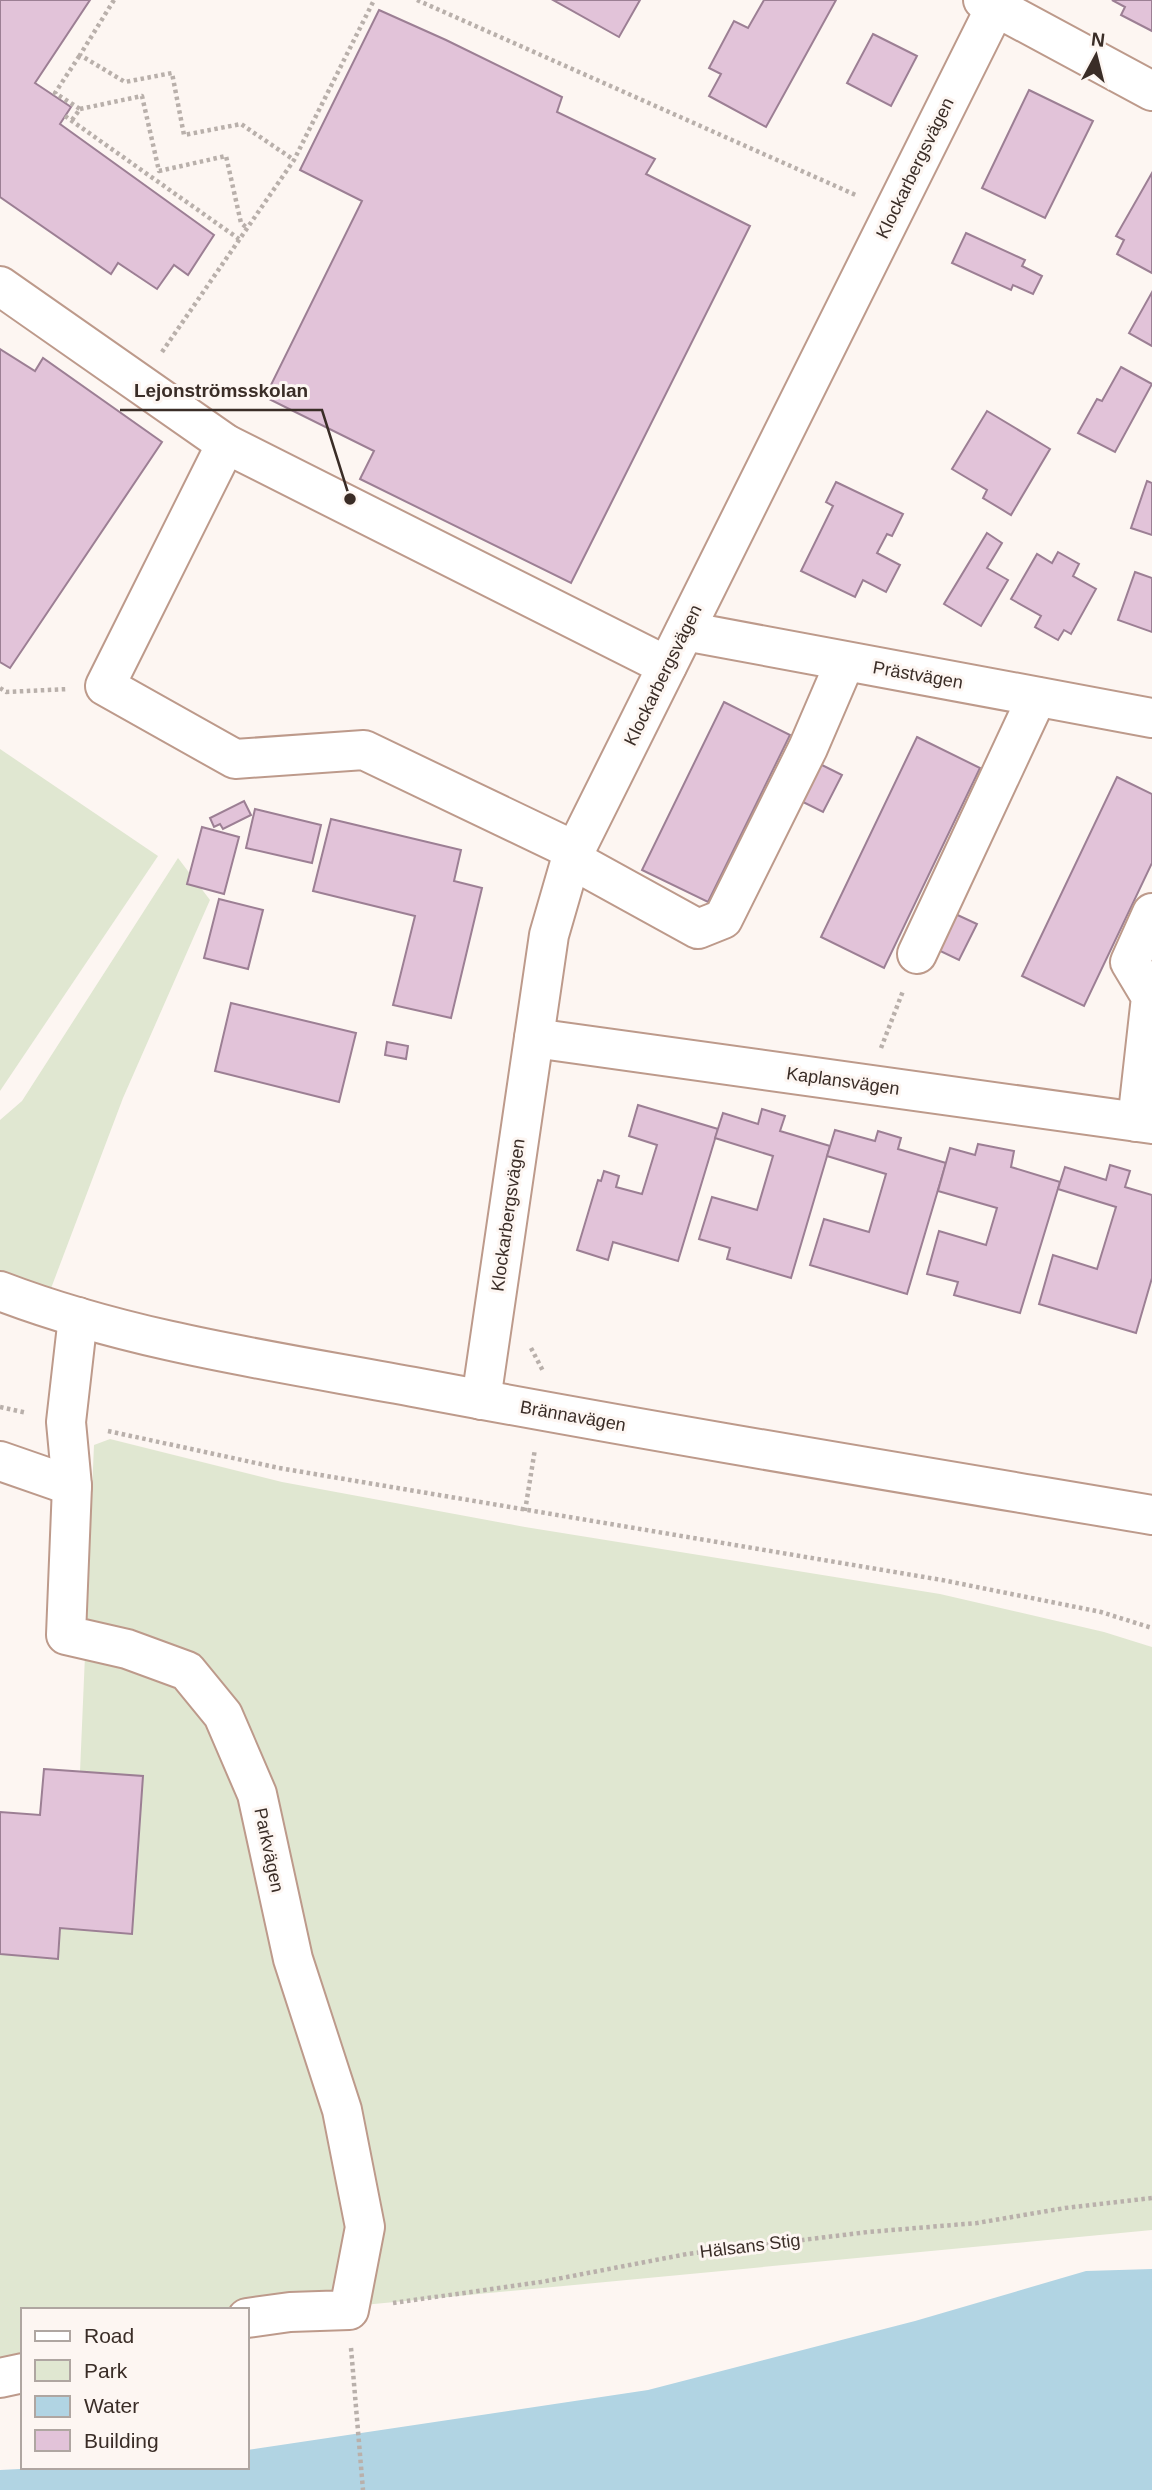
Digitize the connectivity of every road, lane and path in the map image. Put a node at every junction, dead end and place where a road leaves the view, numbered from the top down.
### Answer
1 (114, 0) edge
2 (374, 0) edge
3 (417, 0) edge
4 (992, 2) edge
5 (80, 55) junction
6 (1152, 90) edge
7 (80, 109) junction
8 (65, 116) dead end
9 (72, 120) junction
10 (294, 160) junction
11 (159, 171) junction
12 (153, 178) junction
13 (892, 213) junction
14 (247, 228) junction
15 (239, 239) junction
16 (0, 286) edge
17 (140, 384) junction
18 (226, 444) junction
19 (685, 631) junction
20 (845, 662) junction
21 (667, 666) junction
22 (105, 686) junction
23 (0, 688) edge
24 (1037, 697) junction
25 (1152, 718) edge
26 (573, 855) junction
27 (1152, 913) edge
28 (917, 954) joint
29 (534, 1038) junction
30 (868, 1084) junction
31 (1145, 1123) edge
32 (0, 1291) edge
33 (78, 1317) junction
34 (527, 1340) dead end
35 (481, 1400) junction
36 (0, 1407) edge
37 (539, 1411) junction
38 (66, 1422) junction
39 (0, 1461) edge
40 (72, 1486) junction
41 (525, 1511) junction
42 (1152, 1515) edge
43 (1152, 1628) edge
44 (1152, 2198) edge
45 (349, 2310) junction
46 (248, 2318) edge
47 (21, 2373) edge
48 (0, 2378) edge
49 (363, 2490) edge

1 - 5 path
2 - 10 path
3 - 13 path
4 - 6 street
4 - 13 street, Klockarbergsvägen
5 - 7 path
5 - 10 path
7 - 9 path
7 - 11 path
8 - 9 path
9 - 12 path
10 - 14 path
11 - 12 path
11 - 14 path
12 - 15 path
13 - 19 street, Klockarbergsvägen
14 - 15 path
15 - 17 path
16 - 17 street
17 - 18 street
18 - 21 street
18 - 22 street
19 - 20 street, Prästvägen
19 - 21 street, Klockarbergsvägen
20 - 24 street, Prästvägen
20 - 26 street
21 - 26 street, Klockarbergsvägen
22 - 23 path
22 - 26 street
24 - 25 street, Prästvägen
24 - 28 street
26 - 29 street, Klockarbergsvägen
27 - 31 street
28 - 30 path
29 - 30 street, Kaplansvägen
29 - 35 street, Klockarbergsvägen
30 - 31 street, Kaplansvägen
32 - 33 street, Brännavägen
33 - 35 street, Brännavägen
33 - 38 street, Parkvägen
34 - 37 path
35 - 37 street, Brännavägen
36 - 38 path
37 - 41 path
37 - 42 street, Brännavägen
38 - 40 street, Parkvägen
38 - 41 path
39 - 40 street
40 - 45 street, Parkvägen
41 - 43 path
44 - 45 path, Hälsans Stig
45 - 46 street
45 - 49 path
47 - 48 street

